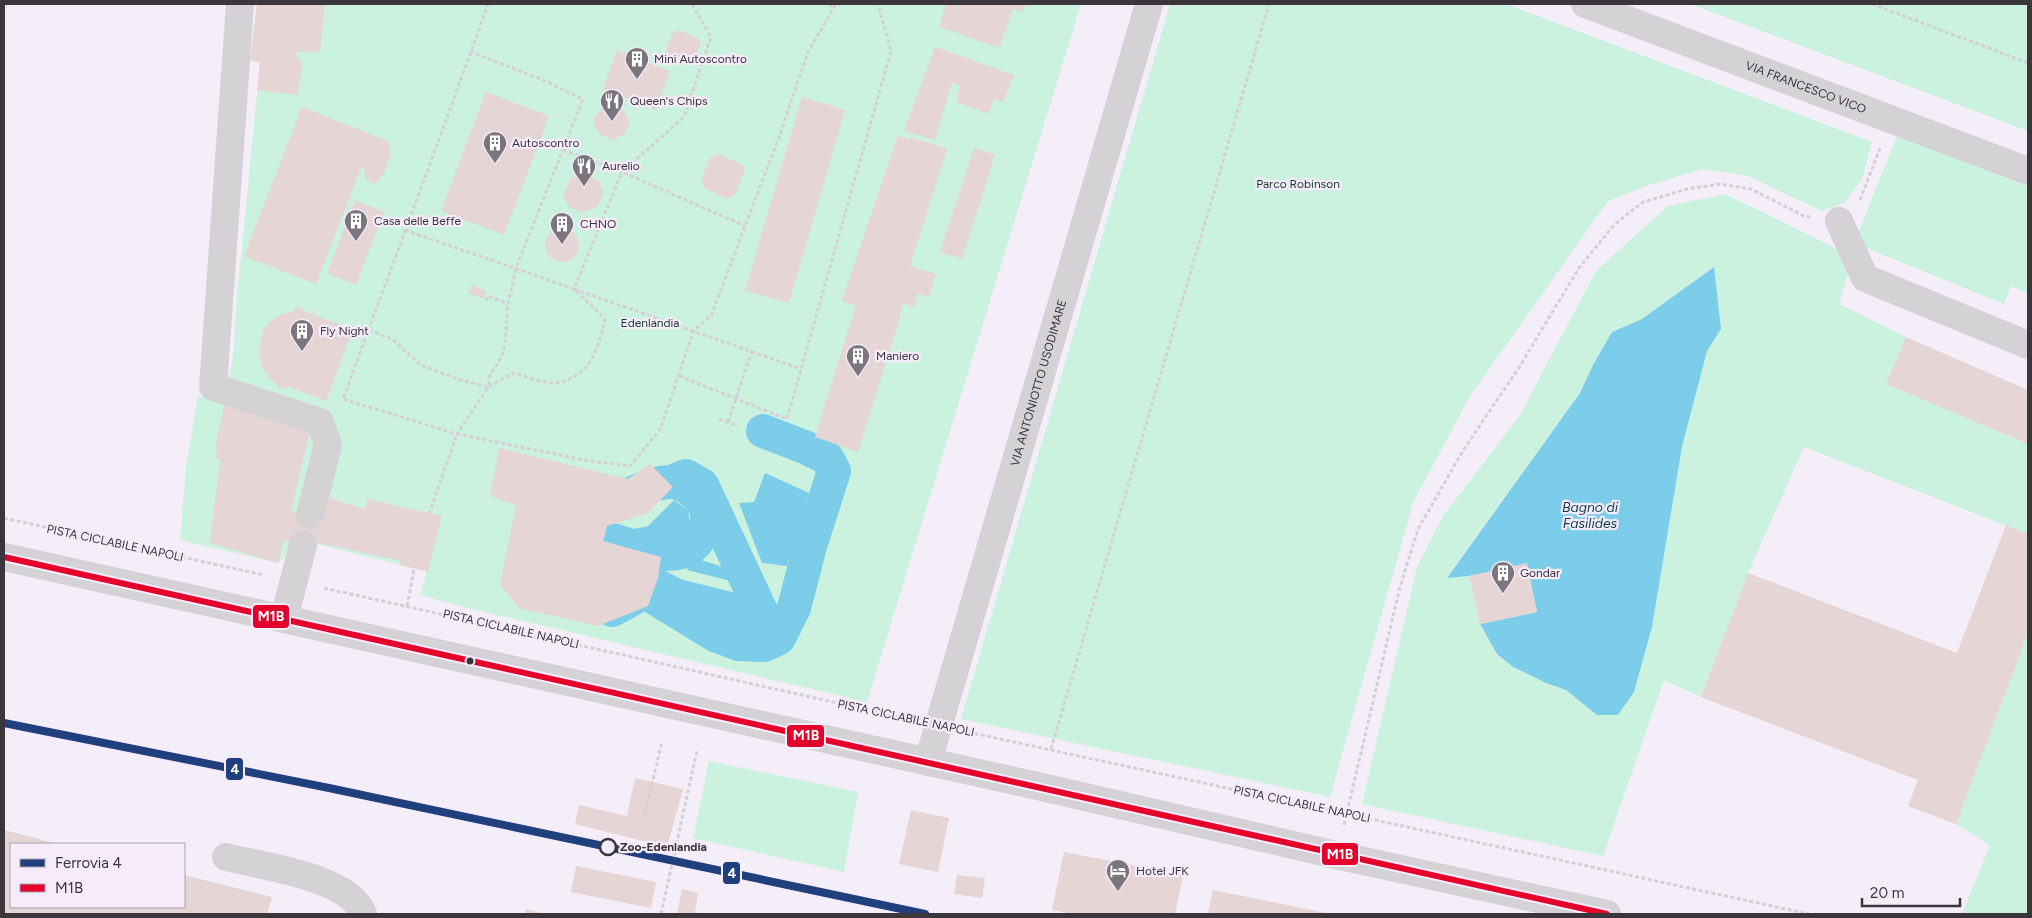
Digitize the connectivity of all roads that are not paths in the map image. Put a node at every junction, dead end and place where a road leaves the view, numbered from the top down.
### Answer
1 (240, 4) edge
2 (1149, 4) edge
3 (1585, 4) edge
4 (2028, 170) edge
5 (1839, 221) road end
6 (2028, 345) edge
7 (310, 515) dead end
8 (303, 545) dead end
9 (4, 557) edge
10 (284, 619) junction
11 (928, 762) junction
12 (226, 857) dead end
13 (363, 914) edge
14 (1607, 914) edge

1 - 7 main road
2 - 11 main road, VIA ANTONIOTTO USODIMARE
3 - 4 main road, VIA FRANCESCO VICO
5 - 6 main road
8 - 10 main road
9 - 10 main road
10 - 11 main road
11 - 14 main road
12 - 13 main road

